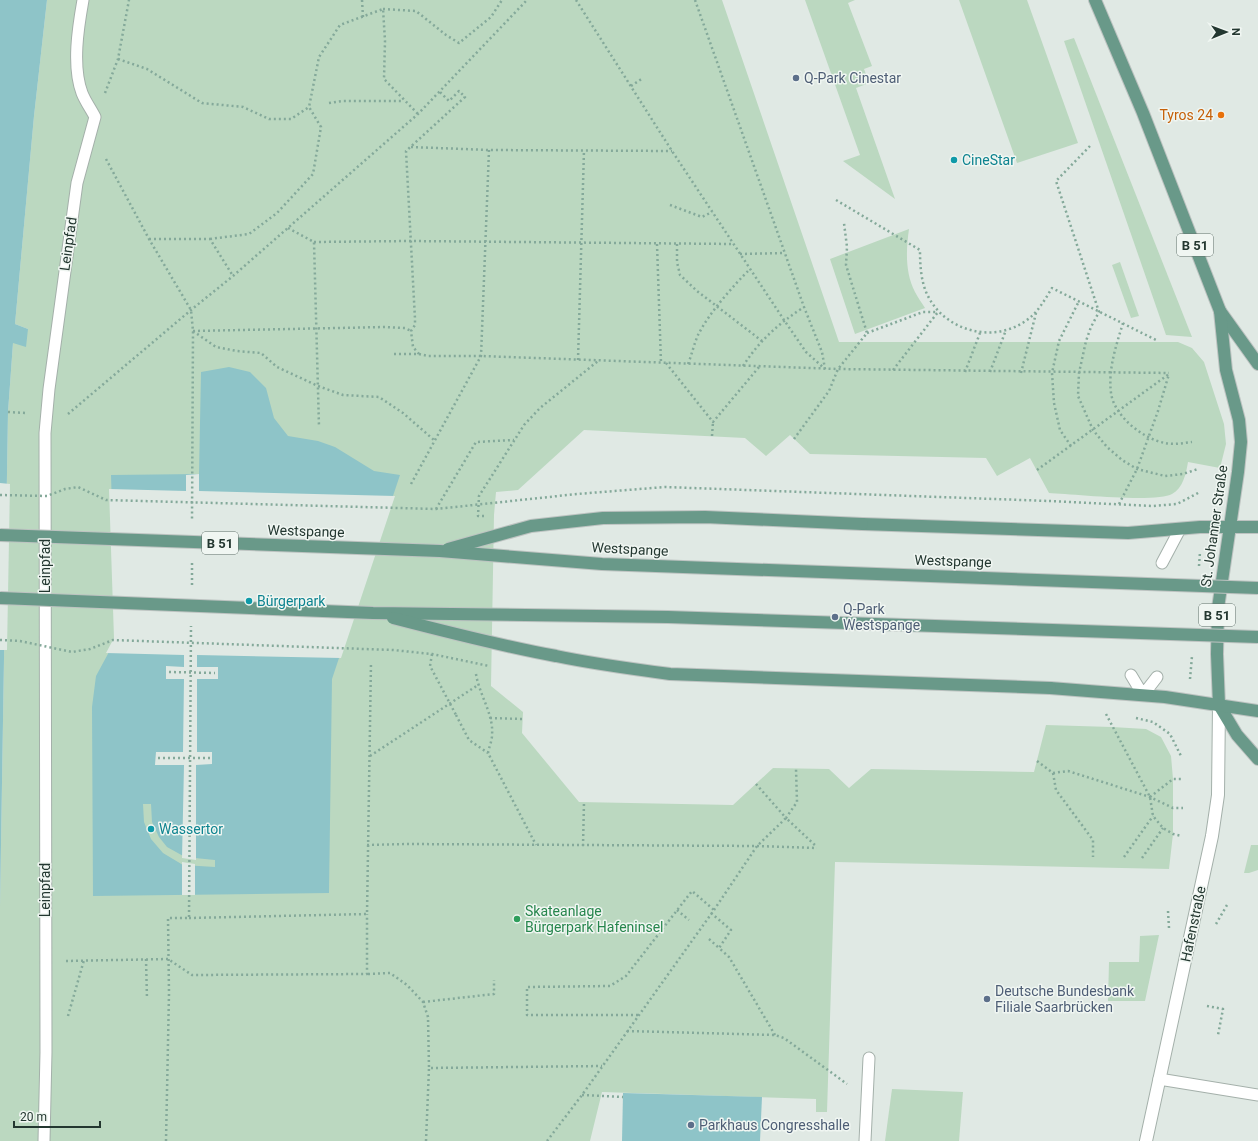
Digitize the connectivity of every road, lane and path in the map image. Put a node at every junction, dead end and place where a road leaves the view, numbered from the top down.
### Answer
1 (82, 0) edge
2 (129, 0) edge
3 (362, 0) edge
4 (502, 0) edge
5 (528, 0) edge
6 (576, 0) edge
7 (695, 0) edge
8 (1095, 0) edge
9 (383, 9) junction
10 (363, 17) junction
11 (118, 59) junction
12 (643, 78) dead end
13 (631, 86) junction
14 (440, 92) junction
15 (404, 101) junction
16 (329, 103) dead end
17 (309, 107) junction
18 (418, 114) junction
19 (95, 117) junction
20 (91, 132) junction
21 (1090, 146) dead end
22 (410, 147) junction
23 (489, 150) junction
24 (584, 150) junction
25 (672, 150) junction
26 (836, 200) dead end
27 (670, 206) dead end
28 (712, 212) junction
29 (844, 223) dead end
30 (288, 228) junction
31 (149, 239) junction
32 (210, 239) junction
33 (410, 241) junction
34 (314, 242) junction
35 (486, 243) junction
36 (582, 243) junction
37 (657, 244) junction
38 (677, 244) junction
39 (734, 244) junction
40 (785, 253) junction
41 (740, 254) junction
42 (750, 269) junction
43 (234, 276) junction
44 (1079, 301) junction
45 (717, 307) junction
46 (804, 307) junction
47 (191, 310) junction
48 (1220, 311) junction
49 (938, 312) junction
50 (1036, 312) junction
51 (1099, 312) junction
52 (784, 320) junction
53 (1123, 323) junction
54 (316, 328) junction
55 (1006, 330) junction
56 (193, 331) junction
57 (411, 331) junction
58 (867, 333) junction
59 (980, 333) junction
60 (762, 341) junction
61 (1158, 341) dead end
62 (394, 354) dead end
63 (419, 354) junction
64 (481, 356) junction
65 (578, 360) junction
66 (598, 361) junction
67 (661, 363) junction
68 (666, 363) junction
69 (688, 364) junction
70 (1258, 364) edge
71 (742, 366) junction
72 (760, 367) junction
73 (825, 369) junction
74 (838, 369) junction
75 (893, 370) junction
76 (965, 372) junction
77 (990, 372) junction
78 (1021, 372) junction
79 (1052, 373) junction
80 (1079, 373) junction
81 (1110, 373) junction
82 (1170, 373) junction
83 (318, 386) junction
84 (1118, 411) junction
85 (8, 412) dead end
86 (28, 413) dead end
87 (713, 422) junction
88 (318, 427) dead end
89 (1093, 430) junction
90 (45, 434) junction
91 (712, 436) dead end
92 (1148, 437) junction
93 (794, 439) dead end
94 (434, 440) junction
95 (514, 440) junction
96 (1192, 442) dead end
97 (1071, 446) junction
98 (1137, 469) junction
99 (1198, 469) dead end
100 (1037, 470) dead end
101 (193, 475) dead end
102 (412, 484) dead end
103 (1200, 492) dead end
104 (0, 495) edge
105 (1119, 504) junction
106 (436, 508) junction
107 (478, 516) dead end
108 (1229, 527) junction
109 (1258, 527) edge
110 (1180, 529) junction
111 (0, 535) edge
112 (440, 551) junction
113 (1162, 563) dead end
114 (1258, 588) edge
115 (0, 598) edge
116 (372, 613) junction
117 (191, 625) dead end
118 (1258, 637) edge
119 (432, 654) dead end
120 (371, 662) dead end
121 (170, 672) dead end
122 (191, 673) junction
123 (214, 673) dead end
124 (476, 674) dead end
125 (1131, 675) dead end
126 (1157, 677) dead end
127 (478, 685) junction
128 (1143, 695) junction
129 (1219, 705) junction
130 (1258, 711) edge
131 (1112, 715) dead end
132 (1132, 717) dead end
133 (490, 718) junction
134 (522, 719) dead end
135 (488, 753) junction
136 (1181, 756) dead end
137 (369, 757) junction
138 (158, 758) dead end
139 (190, 758) junction
140 (210, 758) dead end
141 (1258, 759) edge
142 (1037, 761) dead end
143 (796, 769) dead end
144 (1053, 773) junction
145 (1183, 779) dead end
146 (756, 784) dead end
147 (1150, 797) junction
148 (584, 802) dead end
149 (1183, 808) dead end
150 (1153, 816) junction
151 (786, 818) junction
152 (1162, 828) junction
153 (1182, 836) dead end
154 (368, 845) junction
155 (536, 845) junction
156 (583, 846) junction
157 (757, 846) junction
158 (1093, 857) dead end
159 (1124, 857) dead end
160 (1142, 858) dead end
161 (677, 910) junction
162 (714, 910) junction
163 (367, 914) junction
164 (711, 914) junction
165 (189, 918) junction
166 (689, 920) dead end
167 (709, 939) dead end
168 (719, 948) junction
169 (146, 959) junction
170 (168, 959) junction
171 (84, 960) junction
172 (46, 962) junction
173 (367, 974) junction
174 (494, 980) dead end
175 (147, 999) dead end
176 (423, 1002) junction
177 (1207, 1006) dead end
178 (639, 1015) junction
179 (68, 1017) dead end
180 (627, 1031) junction
181 (775, 1035) junction
182 (1218, 1035) dead end
183 (869, 1058) dead end
184 (602, 1066) junction
185 (429, 1068) junction
186 (1159, 1079) junction
187 (1258, 1095) edge
188 (582, 1096) junction
189 (623, 1097) dead end
190 (867, 1099) junction
191 (44, 1141) edge
192 (166, 1141) edge
193 (426, 1141) edge
194 (547, 1141) edge
195 (865, 1141) edge
196 (1146, 1141) edge

1 - 19 lane
2 - 11 path
3 - 10 path
4 - 9 path
5 - 14 path
6 - 13 path
7 - 40 path
8 - 48 main road, St. Johanner Straße / B 51
9 - 10 path
9 - 15 path
10 - 17 path
11 - 17 path
11 - 19 path
12 - 13 path
13 - 25 path
14 - 18 path
14 - 22 path
15 - 16 path
15 - 18 path
17 - 32 path
18 - 30 path
19 - 20 lane, Leinpfad
20 - 31 path
20 - 90 lane, Leinpfad
21 - 51 path
22 - 23 path
22 - 33 path
23 - 24 path
23 - 35 path
24 - 25 path
24 - 36 path
25 - 28 path
26 - 49 path
27 - 28 path
28 - 39 path
29 - 58 path
30 - 34 path
30 - 43 path
31 - 32 path
31 - 47 path
32 - 43 path
33 - 34 path
33 - 35 path
33 - 57 path
34 - 54 path
35 - 36 path
35 - 64 path
36 - 37 path
36 - 65 path
37 - 38 path
37 - 67 path
38 - 39 path
38 - 45 path
39 - 41 path
40 - 41 path
40 - 46 path
41 - 42 path
42 - 45 path
42 - 52 path
43 - 47 path
44 - 50 path
44 - 51 path
44 - 79 path
45 - 60 path
45 - 69 path
46 - 52 path
46 - 73 path
47 - 56 path
47 - 90 path
48 - 70 main road, St. Johanner Straße / B 51
48 - 108 main road, St. Johanner Straße / B 51
49 - 58 path
49 - 59 path
49 - 75 path
50 - 55 path
50 - 78 path
51 - 53 path
51 - 80 path
52 - 60 path
52 - 73 path
53 - 61 path
53 - 81 path
54 - 56 path
54 - 57 path
54 - 83 path
55 - 59 path
55 - 77 path
56 - 83 path
56 - 101 path
57 - 63 path
58 - 74 path
59 - 76 path
60 - 71 path
62 - 63 path
63 - 64 path
64 - 65 path
64 - 94 path
65 - 66 path
66 - 67 path
66 - 95 path
67 - 68 path
68 - 69 path
68 - 87 path
69 - 71 path
71 - 72 path
72 - 73 path
72 - 87 path
73 - 74 path
74 - 75 path
74 - 93 path
75 - 76 path
76 - 77 path
77 - 78 path
78 - 79 path
79 - 80 path
79 - 97 path
80 - 81 path
80 - 89 path
81 - 82 path
81 - 84 path
82 - 84 path
82 - 92 path
83 - 88 path
83 - 94 path
84 - 89 path
84 - 92 path
85 - 86 path
87 - 91 path
89 - 97 path
89 - 98 path
90 - 172 lane, Leinpfad
92 - 96 path
92 - 98 path
94 - 102 path
95 - 106 path
95 - 107 path
97 - 100 path
98 - 99 path
98 - 105 path
103 - 105 path
104 - 106 path, bridge
105 - 106 path, bridge
108 - 109 main road
108 - 110 main road
108 - 129 main road, St. Johanner Straße / B 51
110 - 112 main road, bridge
110 - 113 lane
111 - 112 main road, Westspange / B 51, bridge
112 - 114 main road, Westspange, bridge
115 - 116 main road, bridge
116 - 118 main road, bridge
116 - 128 main road, bridge
117 - 122 path
119 - 135 path, bridge
120 - 137 path
121 - 122 path
122 - 123 path
122 - 139 path
124 - 127 path
125 - 128 lane
126 - 128 lane
127 - 133 path
127 - 137 path
128 - 129 main road
129 - 130 main road
129 - 141 main road, St. Johanner Straße / B 51
129 - 186 street, Hafenstraße
131 - 147 path
132 - 136 path
133 - 134 path
133 - 135 path
135 - 155 path
137 - 154 path
138 - 139 path
139 - 140 path
139 - 165 path
142 - 144 path
143 - 151 path
144 - 147 path
144 - 158 path
145 - 147 path
146 - 151 path
147 - 149 path
147 - 150 path
148 - 156 path
150 - 152 path
150 - 159 path
151 - 157 path
151 - 157 path
152 - 153 path
152 - 160 path
154 - 155 path
154 - 163 path
155 - 156 path
156 - 157 path
157 - 162 path
161 - 162 path
161 - 166 path
161 - 178 path
162 - 164 path
163 - 165 path
163 - 173 path
164 - 168 path
164 - 178 path
165 - 170 path
167 - 168 path
168 - 181 path
169 - 170 path
169 - 171 path
169 - 175 path
170 - 173 path
170 - 192 path
171 - 172 path
171 - 179 path
172 - 191 lane, Leinpfad
173 - 176 path
174 - 176 path
176 - 185 path
177 - 182 path
178 - 180 path
180 - 181 path
180 - 184 path
181 - 190 path
183 - 190 lane
184 - 185 path
184 - 188 path
185 - 193 path
186 - 187 lane
186 - 196 street, Hafenstraße
188 - 189 path
188 - 194 path
190 - 195 lane

